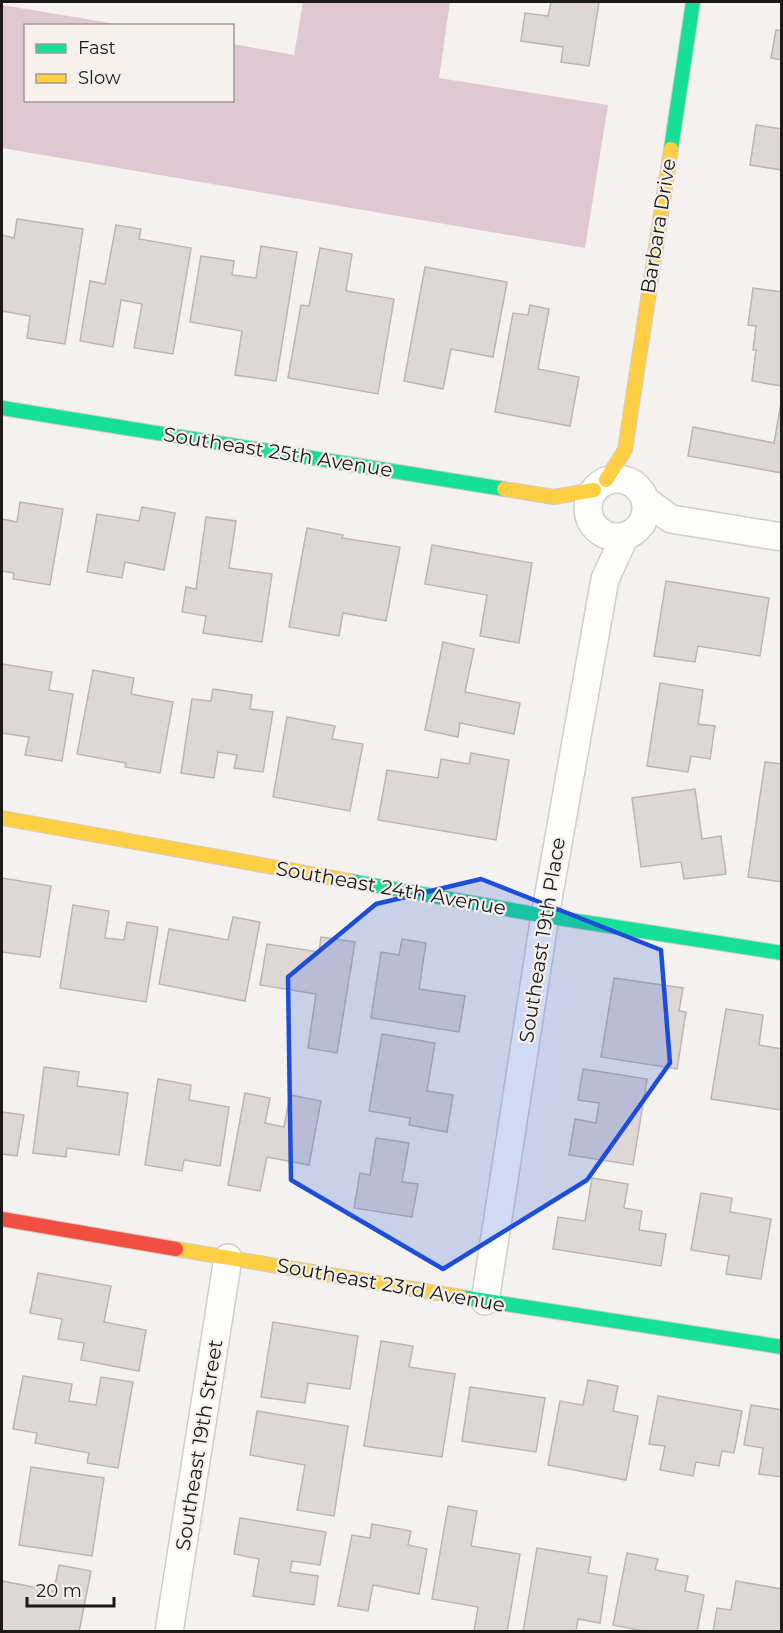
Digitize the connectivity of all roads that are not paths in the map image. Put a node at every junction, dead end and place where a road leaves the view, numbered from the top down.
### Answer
1 (693, 2) edge
2 (2, 408) edge
3 (625, 450) junction
4 (600, 485) junction
5 (640, 493) junction
6 (554, 497) junction
7 (670, 519) junction
8 (595, 526) junction
9 (631, 533) junction
10 (782, 537) edge
11 (605, 579) junction
12 (2, 818) edge
13 (545, 916) junction
14 (782, 953) edge
15 (2, 1219) edge
16 (228, 1258) junction
17 (485, 1301) junction
18 (782, 1347) edge
19 (169, 1632) edge

1 - 3 street, Barbara Drive
2 - 6 street, Southeast 25th Avenue
3 - 4 street, Barbara Drive
3 - 5 street, Barbara Drive
4 - 5 street
4 - 6 street, Southeast 25th Avenue
4 - 8 street
5 - 7 street
5 - 9 street
6 - 8 street, Southeast 25th Avenue
7 - 9 street
7 - 10 street
8 - 9 street
8 - 11 street
9 - 11 street
11 - 13 street, Southeast 19th Place
12 - 13 street, Southeast 24th Avenue
13 - 14 street, Southeast 24th Avenue
13 - 17 street, Southeast 19th Place
15 - 16 street, Southeast 23rd Avenue
16 - 17 street, Southeast 23rd Avenue
16 - 19 street, Southeast 19th Street
17 - 18 street, Southeast 23rd Avenue

